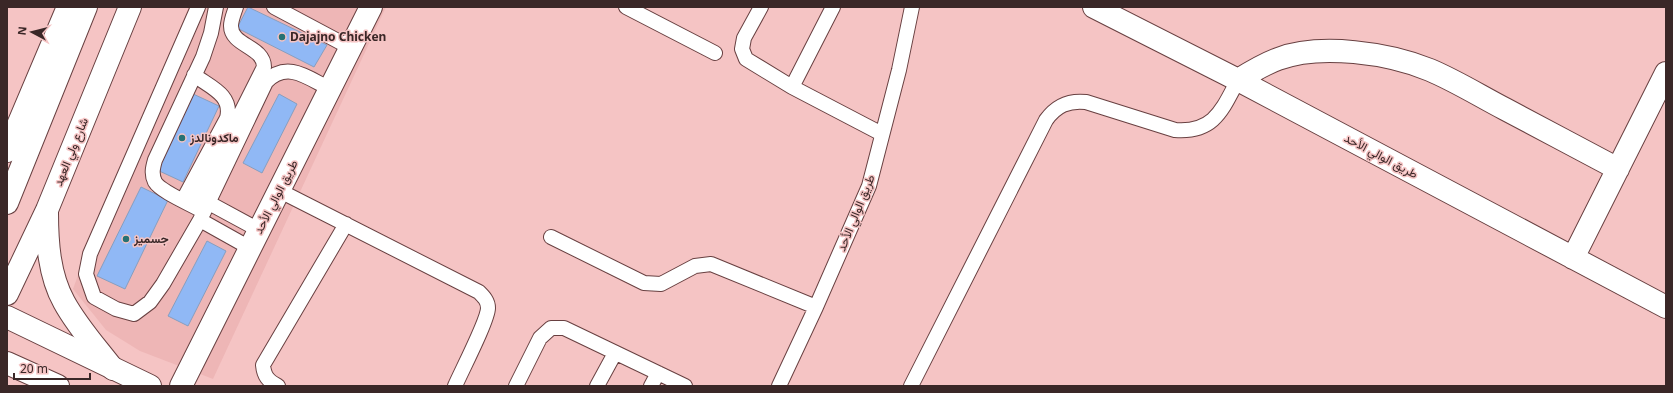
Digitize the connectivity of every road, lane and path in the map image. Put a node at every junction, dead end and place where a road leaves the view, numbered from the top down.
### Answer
1 (68, 7) edge
2 (86, 7) edge
3 (130, 7) edge
4 (198, 7) edge
5 (216, 7) edge
6 (236, 7) edge
7 (274, 7) edge
8 (371, 7) edge
9 (626, 7) edge
10 (761, 7) edge
11 (833, 7) edge
12 (912, 7) edge
13 (1094, 7) edge
14 (351, 48) junction
15 (715, 53) dead end
16 (1666, 73) edge
17 (194, 75) junction
18 (1238, 80) junction
19 (792, 87) junction
20 (330, 89) junction
21 (882, 134) junction
22 (7, 151) edge
23 (1618, 168) junction
24 (280, 191) junction
25 (7, 203) edge
26 (198, 208) junction
27 (47, 210) junction
28 (346, 224) junction
29 (551, 237) dead end
30 (254, 239) junction
31 (1573, 258) junction
32 (7, 294) edge
33 (816, 307) junction
34 (1666, 307) edge
35 (7, 317) edge
36 (615, 353) junction
37 (7, 363) edge
38 (113, 369) junction
39 (658, 373) junction
40 (58, 386) edge
41 (150, 386) edge
42 (181, 386) edge
43 (278, 386) edge
44 (455, 386) edge
45 (516, 386) edge
46 (597, 386) edge
47 (651, 386) edge
48 (685, 386) edge
49 (779, 386) edge
50 (911, 386) edge

1 - 22 street
2 - 25 street
3 - 27 street, شارع ولي العهد
4 - 26 lane
5 - 17 lane
6 - 26 lane
7 - 14 lane
8 - 14 street, طريق الوالي الأحد
9 - 15 lane
10 - 19 lane
11 - 19 lane
12 - 21 lane, طريق الوالي الأحد
13 - 18 street, طريق الوالي الأحد
14 - 20 street, طريق الوالي الأحد
16 - 23 street
17 - 26 lane
17 - 26 lane
18 - 23 street
18 - 31 street, طريق الوالي الأحد
18 - 50 lane
19 - 21 lane
20 - 24 street, طريق الوالي الأحد
20 - 26 lane
21 - 33 lane, طريق الوالي الأحد
23 - 31 street
24 - 28 lane
24 - 30 street, طريق الوالي الأحد
26 - 30 lane
26 - 30 lane
27 - 32 street, شارع ولي العهد
27 - 38 street
28 - 43 lane
28 - 44 lane
29 - 33 lane
30 - 42 street, طريق الوالي الأحد
31 - 34 street, طريق الوالي الأحد
33 - 49 lane, طريق الوالي الأحد
35 - 38 street
36 - 39 lane
36 - 45 lane
36 - 46 lane
37 - 40 street
38 - 41 street
39 - 47 lane
39 - 48 lane

